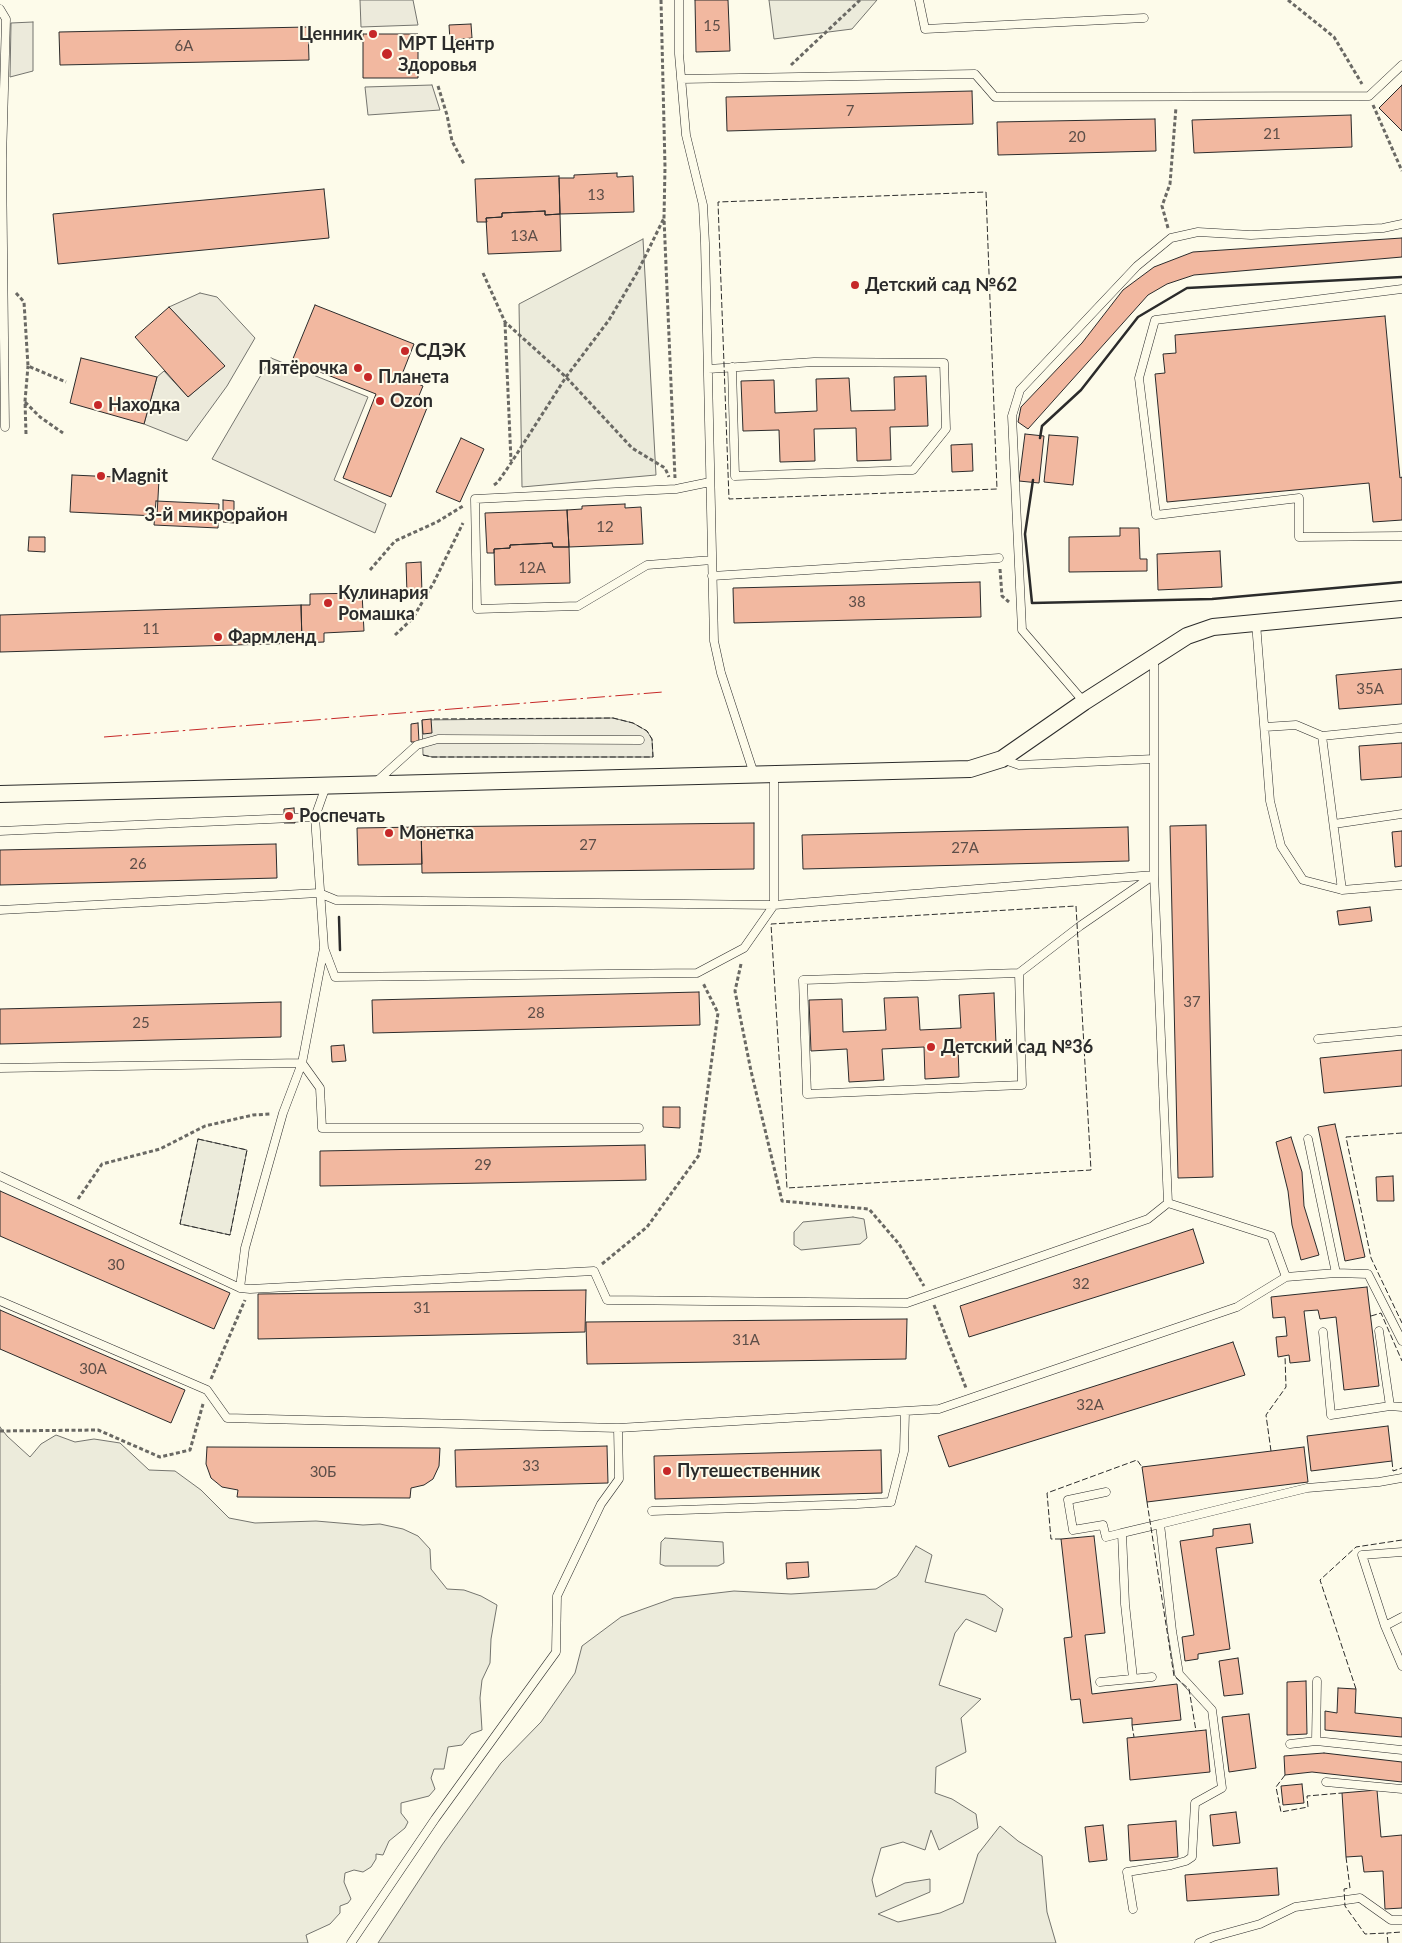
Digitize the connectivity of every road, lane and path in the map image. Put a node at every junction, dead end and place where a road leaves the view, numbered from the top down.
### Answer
1 (661, 0) edge
2 (679, 0) edge
3 (860, 0) edge
4 (919, 0) edge
5 (1288, 0) edge
6 (0, 9) edge
7 (1144, 18) dead end
8 (1402, 65) edge
9 (777, 78) junction
10 (682, 79) junction
11 (438, 86) dead end
12 (1369, 96) junction
13 (1177, 97) junction
14 (464, 164) dead end
15 (1402, 171) edge
16 (664, 218) junction
17 (1402, 224) edge
18 (1171, 238) junction
19 (483, 273) dead end
20 (3, 289) junction
21 (1402, 289) edge
22 (505, 322) junction
23 (28, 366) junction
24 (732, 367) junction
25 (708, 368) junction
26 (566, 376) junction
27 (66, 382) dead end
28 (25, 401) junction
29 (5, 427) dead end
30 (63, 433) dead end
31 (26, 434) dead end
32 (511, 463) junction
33 (710, 482) junction
34 (676, 489) junction
35 (474, 499) junction
36 (1402, 536) edge
37 (999, 558) joint
38 (712, 560) junction
39 (370, 570) dead end
40 (712, 576) junction
41 (1402, 609) edge
42 (1022, 615) junction
43 (1256, 623) junction
44 (395, 635) dead end
45 (1154, 658) junction
46 (1084, 702) junction
47 (1265, 728) junction
48 (1402, 728) edge
49 (1322, 736) junction
50 (640, 740) dead end
51 (1002, 758) junction
52 (1154, 759) junction
53 (754, 774) junction
54 (774, 774) junction
55 (373, 784) junction
56 (326, 785) junction
57 (0, 794) edge
58 (1402, 814) edge
59 (315, 817) junction
60 (1334, 824) junction
61 (0, 831) edge
62 (1154, 875) junction
63 (1402, 885) edge
64 (1342, 890) junction
65 (319, 893) junction
66 (774, 906) junction
67 (0, 910) edge
68 (324, 948) junction
69 (744, 948) junction
70 (697, 973) junction
71 (1019, 973) junction
72 (1402, 1031) edge
73 (1318, 1039) dead end
74 (302, 1063) junction
75 (0, 1068) edge
76 (283, 1113) junction
77 (639, 1128) dead end
78 (1308, 1139) dead end
79 (0, 1176) edge
80 (1168, 1203) junction
81 (71, 1209) junction
82 (594, 1271) junction
83 (1336, 1273) junction
84 (1286, 1277) junction
85 (240, 1288) junction
86 (250, 1289) junction
87 (930, 1295) junction
88 (0, 1301) edge
89 (1379, 1331) dead end
90 (1323, 1332) dead end
91 (1402, 1341) edge
92 (214, 1374) dead end
93 (206, 1390) junction
94 (970, 1398) junction
95 (1390, 1406) junction
96 (1402, 1407) edge
97 (906, 1412) junction
98 (618, 1428) junction
99 (0, 1430) edge
100 (1402, 1478) edge
101 (1106, 1492) dead end
102 (652, 1511) dead end
103 (1160, 1524) junction
104 (1122, 1533) junction
105 (1402, 1552) edge
106 (1402, 1617) edge
107 (1385, 1626) junction
108 (1402, 1666) edge
109 (1152, 1677) dead end
110 (1133, 1678) junction
111 (1317, 1681) dead end
112 (1100, 1682) dead end
113 (1316, 1741) junction
114 (1290, 1744) dead end
115 (1402, 1750) edge
116 (1326, 1782) dead end
117 (1402, 1789) edge
118 (1133, 1909) dead end
119 (1402, 1920) edge
120 (351, 1943) edge
121 (1200, 1943) edge

1 - 16 path
2 - 10 lane
3 - 9 path
4 - 7 lane
5 - 12 path
6 - 20 lane
8 - 12 lane
9 - 10 lane
9 - 13 lane
10 - 25 lane
11 - 14 path
12 - 13 lane
12 - 15 path
13 - 18 path
16 - 26 path
16 - 34 path
17 - 18 lane
18 - 42 lane
19 - 22 path
20 - 23 path
20 - 29 lane
21 - 36 lane
22 - 26 path
22 - 32 path
23 - 27 path
23 - 28 path
24 - 24 lane
24 - 25 lane
25 - 33 lane
26 - 32 path
26 - 34 path
28 - 30 path
28 - 31 path
32 - 35 path
33 - 34 lane
33 - 38 lane
34 - 35 lane
35 - 38 lane
35 - 39 path
35 - 44 path
37 - 40 lane
37 - 42 path
38 - 40 lane
40 - 53 lane
41 - 43 street
42 - 46 lane
43 - 45 street
43 - 47 lane
45 - 46 street
45 - 52 lane
46 - 51 street
47 - 49 lane
47 - 64 lane
48 - 49 lane
49 - 60 lane
50 - 55 lane
51 - 52 lane
51 - 54 street
52 - 62 lane
53 - 54 street
53 - 55 street
54 - 66 lane
55 - 56 street
56 - 57 street
56 - 59 lane
58 - 60 lane
59 - 61 lane
59 - 65 lane
60 - 64 lane
62 - 66 lane
62 - 71 lane
62 - 80 lane
63 - 64 lane
65 - 66 lane
65 - 67 lane
65 - 68 lane
66 - 69 lane
68 - 70 lane
68 - 74 lane
69 - 70 lane
69 - 87 path
70 - 82 path
71 - 71 lane
72 - 73 lane
74 - 75 lane
74 - 76 lane
74 - 77 lane
76 - 81 path
76 - 85 lane
78 - 83 lane
79 - 81 lane
80 - 84 lane
80 - 87 lane
81 - 85 lane
82 - 86 lane
82 - 87 lane
83 - 84 lane
83 - 91 lane
84 - 94 lane
85 - 86 lane
86 - 92 path
87 - 94 path
88 - 93 lane
89 - 95 lane
90 - 95 lane
93 - 98 lane
93 - 99 path
94 - 97 lane
95 - 96 lane
97 - 98 lane
97 - 102 lane
98 - 120 lane
100 - 103 lane
101 - 104 lane
103 - 104 lane
103 - 118 lane
104 - 110 lane
105 - 107 lane
106 - 107 lane
107 - 108 lane
109 - 110 lane
110 - 112 lane
111 - 113 lane
113 - 114 lane
113 - 115 lane
116 - 117 lane
119 - 121 lane

